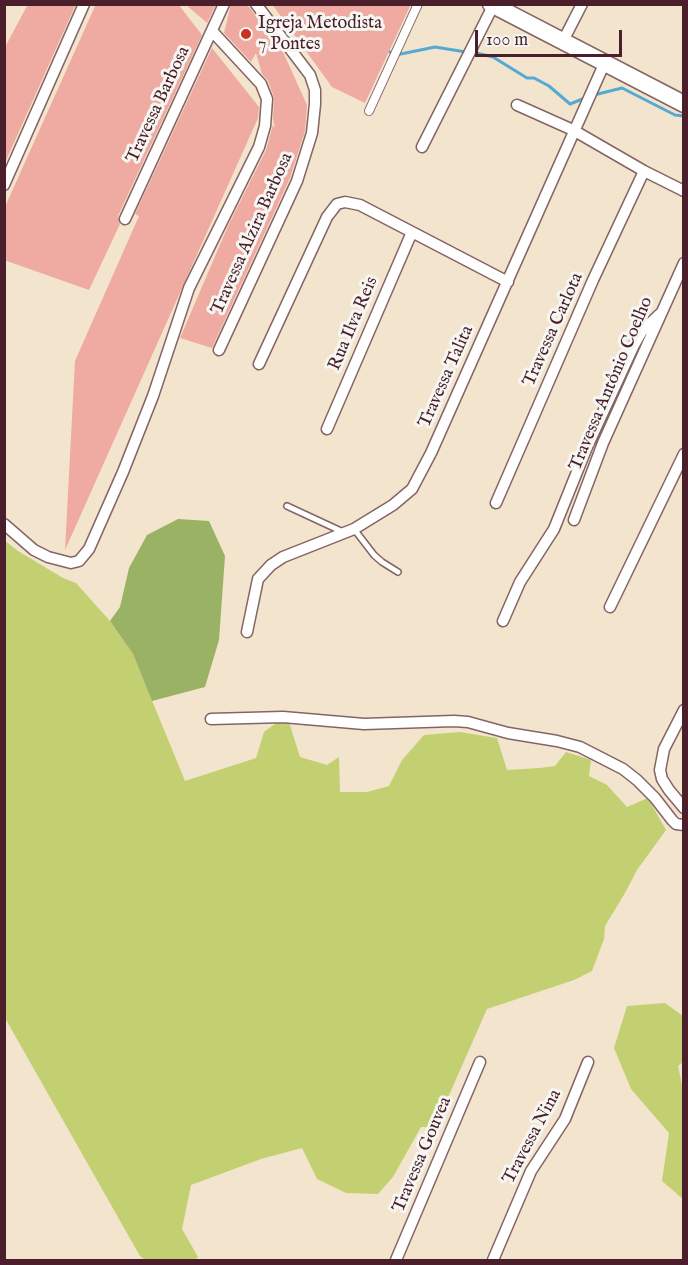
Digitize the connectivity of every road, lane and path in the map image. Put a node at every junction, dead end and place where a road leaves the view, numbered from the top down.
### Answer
1 (84, 4) edge
2 (224, 4) edge
3 (256, 4) edge
4 (418, 4) edge
5 (582, 4) edge
6 (492, 5) edge
7 (212, 31) junction
8 (563, 41) junction
9 (604, 62) junction
10 (684, 104) edge
11 (517, 105) dead end
12 (369, 111) dead end
13 (573, 130) junction
14 (422, 147) dead end
15 (644, 171) junction
16 (4, 185) edge
17 (683, 189) edge
18 (125, 219) dead end
19 (412, 232) junction
20 (684, 263) edge
21 (508, 282) junction
22 (660, 314) junction
23 (219, 350) dead end
24 (259, 364) dead end
25 (600, 417) junction
26 (611, 424) junction
27 (327, 429) dead end
28 (684, 454) edge
29 (496, 503) dead end
30 (287, 506) dead end
31 (574, 519) dead end
32 (4, 524) edge
33 (350, 531) junction
34 (398, 572) dead end
35 (610, 608) dead end
36 (503, 621) dead end
37 (247, 632) dead end
38 (684, 710) edge
39 (211, 719) dead end
40 (684, 808) edge
41 (684, 825) edge
42 (480, 1062) dead end
43 (588, 1062) dead end
44 (396, 1260) edge
45 (493, 1260) edge

1 - 16 street
2 - 7 street, Travessa Barbosa
3 - 23 street, Travessa Alzira Barbosa
4 - 12 street
5 - 8 street
6 - 8 main road
6 - 14 street
7 - 18 street, Travessa Barbosa
7 - 32 street
8 - 9 main road
9 - 10 main road
9 - 13 street, Travessa Talita
11 - 13 street
13 - 15 street
13 - 21 street, Travessa Talita
15 - 17 street
15 - 29 street, Travessa Carlota
19 - 21 street
19 - 24 street
19 - 27 street, Rua Ilva Reis
20 - 22 street, Travessa Antônio Coelho
21 - 33 street, Travessa Talita
22 - 25 street
22 - 26 street, Travessa Antônio Coelho
25 - 26 street
25 - 36 street
26 - 31 street, Travessa Antônio Coelho
28 - 35 street
30 - 33 lane
33 - 34 lane
33 - 37 street, Travessa Talita
38 - 40 street
39 - 41 street
42 - 44 street, Travessa Gouvea
43 - 45 street, Travessa Nina

